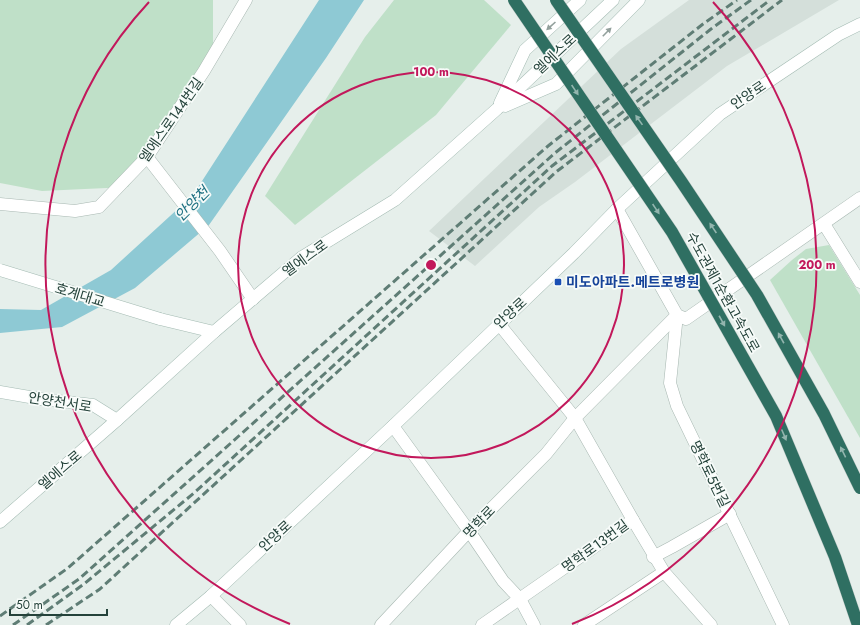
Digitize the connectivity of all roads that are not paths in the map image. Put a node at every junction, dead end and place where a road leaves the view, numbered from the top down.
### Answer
1 (246, 0) edge
2 (514, 0) edge
3 (556, 0) edge
4 (580, 0) edge
5 (613, 0) edge
6 (639, 0) edge
7 (860, 24) edge
8 (497, 109) junction
9 (147, 157) junction
10 (860, 198) edge
11 (0, 204) edge
12 (617, 209) junction
13 (824, 224) junction
14 (0, 270) edge
15 (860, 282) edge
16 (253, 300) junction
17 (677, 315) junction
18 (499, 324) junction
19 (214, 332) junction
20 (0, 392) edge
21 (576, 418) junction
22 (117, 420) junction
23 (392, 426) junction
24 (860, 488) edge
25 (730, 514) junction
26 (633, 520) junction
27 (0, 522) edge
28 (469, 531) junction
29 (654, 556) junction
30 (664, 572) junction
31 (211, 596) junction
32 (520, 599) junction
33 (176, 625) edge
34 (240, 625) edge
35 (381, 625) edge
36 (482, 625) edge
37 (534, 625) edge
38 (584, 625) edge
39 (711, 625) edge
40 (783, 625) edge
41 (858, 625) edge

1 - 9 street, 엘에스로144번길
2 -> 41 highway, 수도권제1순환고속도로, bridge
24 -> 3 highway, 수도권제1순환고속도로, bridge
4 -> 8 street
5 - 8 street, 엘에스로
8 -> 6 street
7 - 12 street, 안양로
8 - 16 street, 엘에스로
9 - 11 street, 엘에스로144번길
9 - 16 street
10 - 13 street
12 - 17 street
12 - 18 street, 안양로
13 - 15 street
13 - 17 street
14 - 19 street, 호계대교, bridge
16 - 19 street, 엘에스로
17 - 21 street, 명학로
17 - 25 street, 명학로5번길
18 - 21 street
18 - 23 street, 안양로
19 - 22 street, 엘에스로
20 - 22 street, 안양천서로
21 - 26 street, 명학로13번길
21 - 28 street, 명학로
22 - 27 street, 엘에스로
23 - 28 street
23 - 31 street, 안양로
25 - 29 street
25 - 40 street, 명학로5번길
26 - 29 street
26 - 32 street, 명학로13번길
28 - 32 street
28 - 35 street, 명학로
29 - 30 street
30 - 38 street
30 - 39 street
31 - 33 street, 안양로
31 - 34 street
32 - 36 street, 명학로13번길
32 - 37 street

